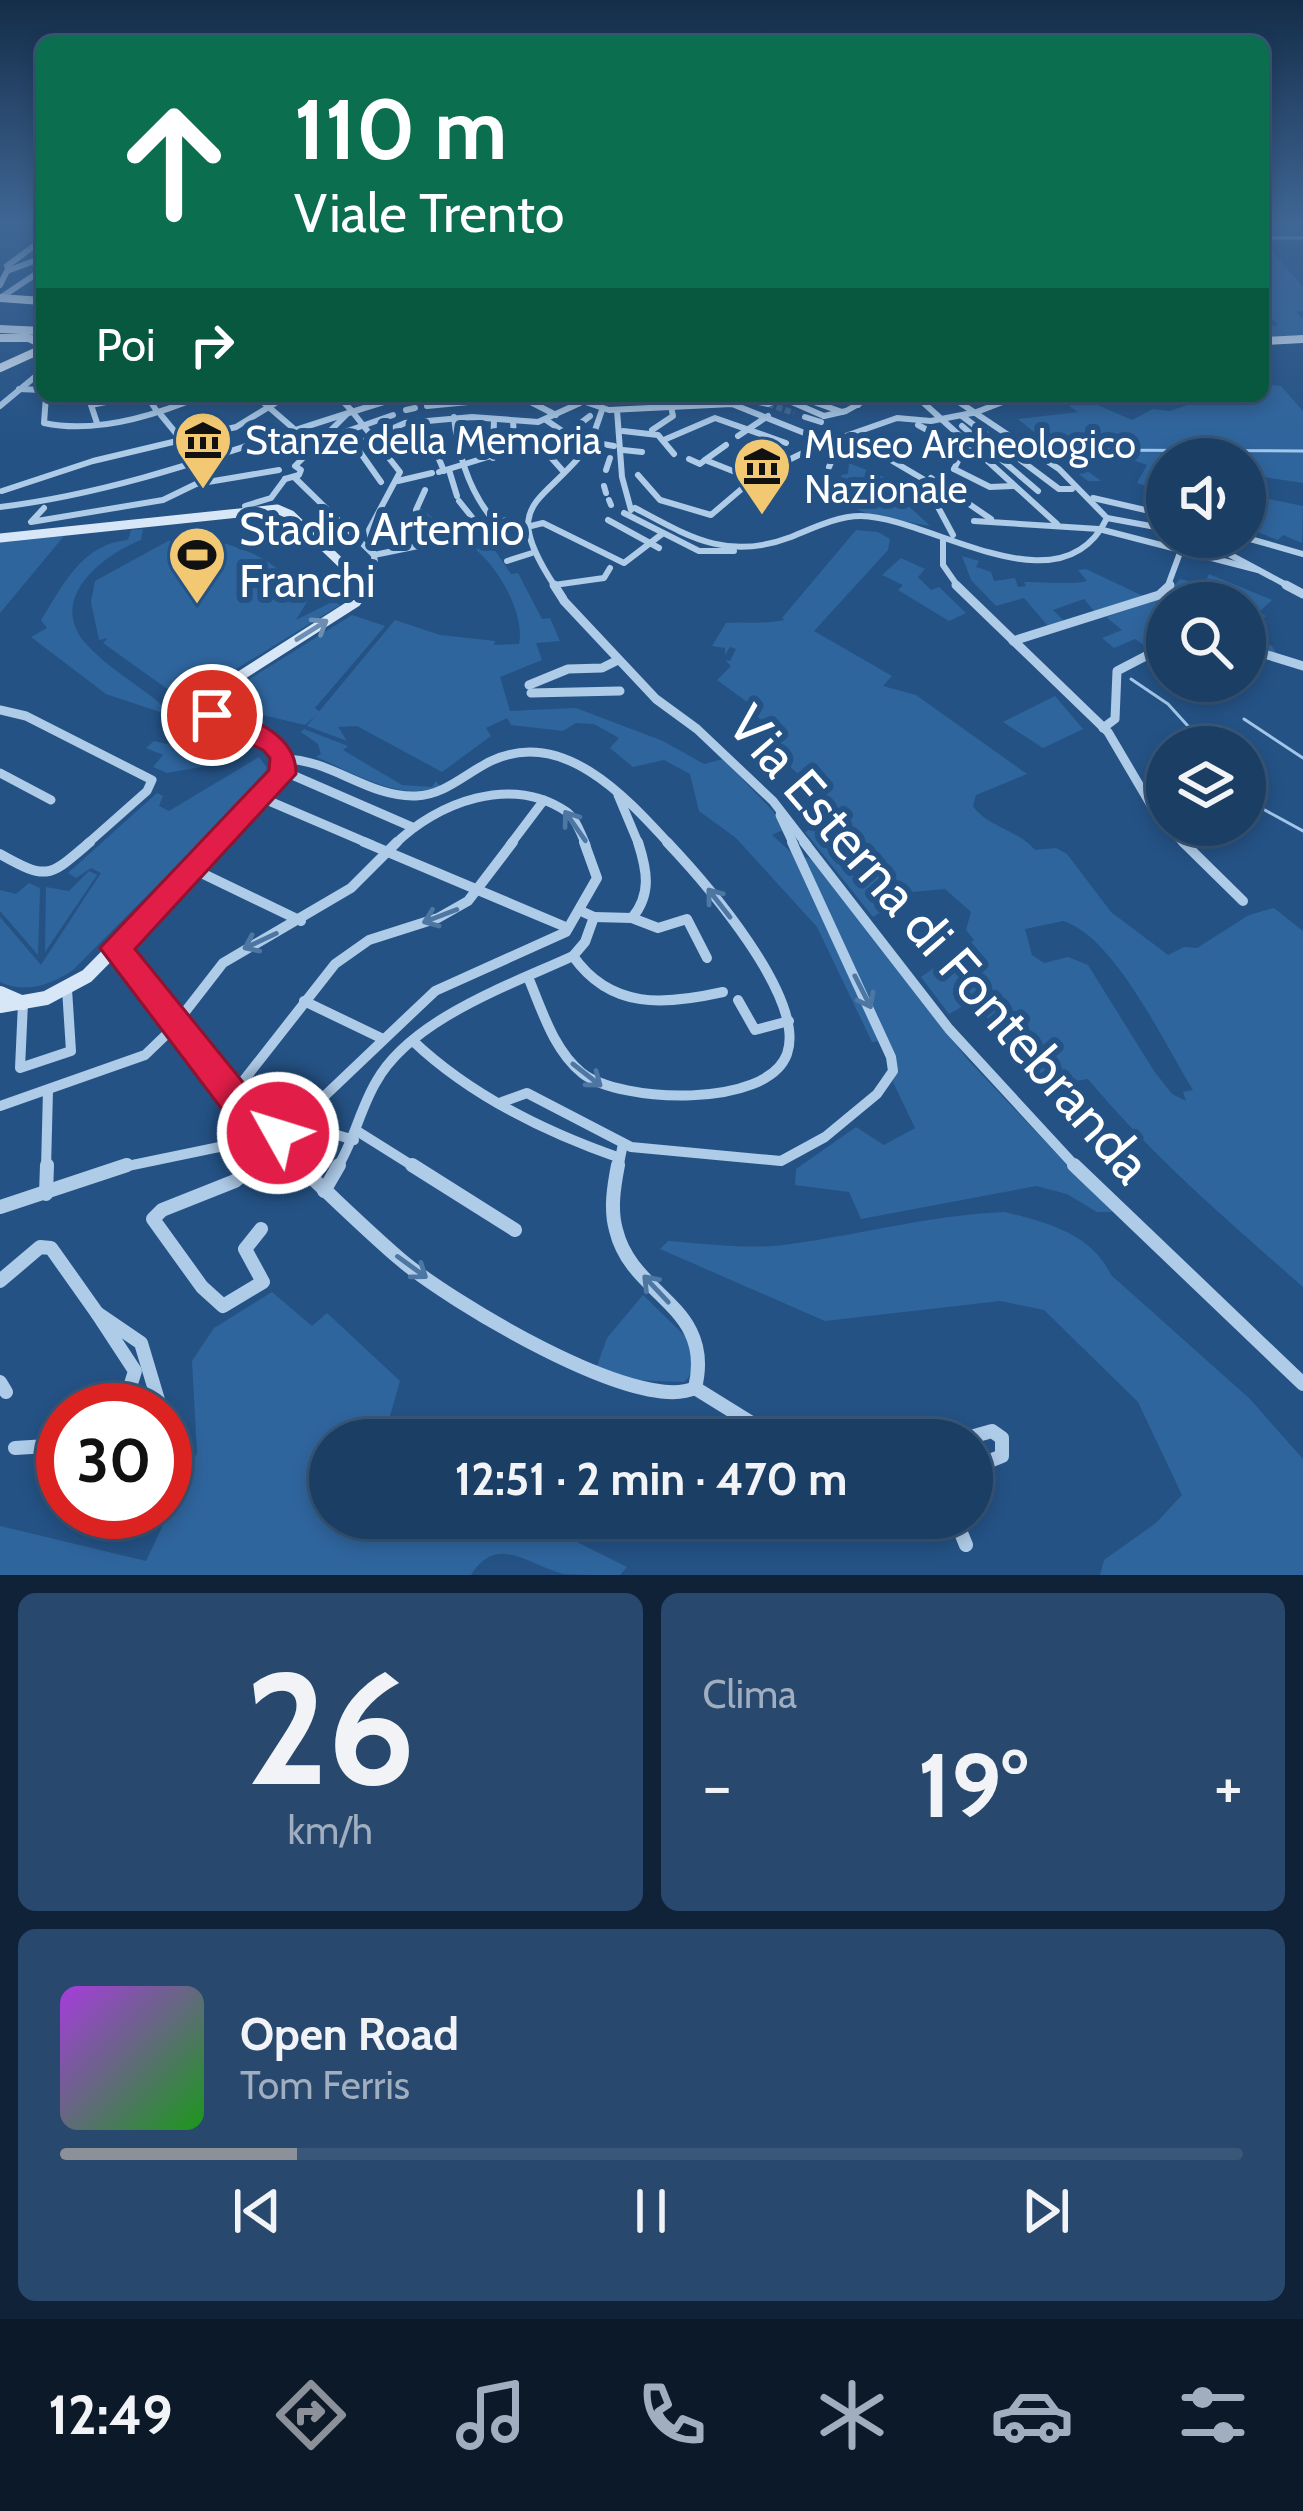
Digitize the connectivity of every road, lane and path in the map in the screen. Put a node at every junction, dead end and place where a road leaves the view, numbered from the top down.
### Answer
1 (2, 296) edge
2 (36, 300) edge
3 (36, 331) edge
4 (0, 334) edge
5 (1303, 339) edge
6 (1269, 341) edge
7 (36, 348) edge
8 (36, 350) edge
9 (0, 368) edge
10 (36, 376) edge
11 (16, 392) junction
12 (36, 393) edge
13 (44, 402) edge
14 (106, 402) edge
15 (151, 402) edge
16 (178, 402) edge
17 (266, 402) edge
18 (279, 402) edge
19 (344, 402) edge
20 (365, 402) edge
21 (382, 402) edge
22 (449, 402) edge
23 (460, 402) edge
24 (535, 402) edge
25 (608, 402) edge
26 (661, 402) edge
27 (668, 402) edge
28 (695, 402) edge
29 (766, 402) edge
30 (790, 402) tunnel mouth
31 (814, 402) edge
32 (851, 402) edge
33 (862, 402) edge
34 (922, 402) edge
35 (959, 402) edge
36 (1001, 402) edge
37 (580, 403) joint
38 (763, 403) dead end
39 (0, 405) edge
40 (858, 405) junction
41 (273, 406) junction
42 (368, 406) junction
43 (428, 406) dead end
44 (352, 411) junction
45 (601, 411) junction
46 (842, 412) junction
47 (974, 412) junction
48 (800, 415) tunnel mouth
49 (454, 416) junction
50 (556, 416) junction
51 (768, 416) junction
52 (494, 419) junction
53 (822, 419) junction
54 (546, 420) junction
55 (939, 420) junction
56 (962, 421) junction
57 (310, 422) junction
58 (423, 422) junction
59 (512, 422) junction
60 (917, 422) junction
61 (97, 423) junction
62 (402, 424) junction
63 (361, 425) junction
64 (577, 426) dead end
65 (294, 427) junction
66 (749, 429) junction
67 (652, 430) junction
68 (623, 431) junction
69 (565, 434) junction
70 (812, 435) junction
71 (315, 438) junction
72 (371, 438) junction
73 (666, 439) junction
74 (874, 441) dead end
75 (591, 442) junction
76 (826, 442) junction
77 (184, 443) junction
78 (538, 444) junction
79 (838, 446) junction
80 (616, 447) junction
81 (515, 451) junction
82 (805, 451) junction
83 (642, 452) dead end
84 (670, 454) dead end
85 (880, 455) junction
86 (493, 458) junction
87 (610, 458) dead end
88 (689, 460) dead end
89 (706, 460) junction
90 (622, 465) junction
91 (295, 466) junction
92 (466, 466) junction
93 (829, 467) dead end
94 (1009, 467) junction
95 (954, 469) junction
96 (279, 470) junction
97 (995, 470) junction
98 (185, 471) junction
99 (563, 471) junction
100 (439, 473) junction
101 (289, 478) junction
102 (927, 478) junction
103 (753, 479) junction
104 (398, 481) junction
105 (381, 482) dead end
106 (196, 484) junction
107 (1017, 489) junction
108 (1052, 489) dead end
109 (1, 490) edge
110 (94, 490) junction
111 (425, 490) dead end
112 (607, 490) dead end
113 (1039, 490) junction
114 (1076, 490) junction
115 (1093, 497) junction
116 (656, 498) junction
117 (421, 502) junction
118 (29, 504) junction
119 (45, 505) junction
120 (0, 507) edge
121 (240, 509) junction
122 (1146, 509) edge
123 (627, 512) junction
124 (89, 513) junction
125 (1107, 518) junction
126 (991, 519) junction
127 (608, 520) dead end
128 (974, 521) dead end
129 (495, 522) junction
130 (1057, 524) junction
131 (1146, 525) edge
132 (1102, 529) junction
133 (527, 531) junction
134 (662, 534) junction
135 (0, 538) edge
136 (951, 538) junction
137 (1146, 541) edge
138 (1266, 544) edge
139 (655, 545) junction
140 (740, 551) junction
141 (532, 553) junction
142 (1303, 554) edge
143 (1179, 558) edge
144 (1212, 558) edge
145 (1236, 558) edge
146 (507, 561) dead end
147 (610, 568) dead end
148 (367, 569) junction
149 (1258, 570) junction
150 (554, 585) junction
151 (1303, 594) edge
152 (1015, 640) junction
153 (1266, 654) edge
154 (1146, 656) edge
155 (618, 660) junction
156 (1303, 666) edge
157 (620, 691) dead end
158 (0, 710) edge
159 (1106, 730) junction
160 (284, 765) junction
161 (0, 773) edge
162 (616, 790) junction
163 (262, 798) junction
164 (52, 800) dead end
165 (544, 800) junction
166 (780, 810) junction
167 (412, 827) junction
168 (391, 853) junction
169 (0, 854) edge
170 (193, 869) junction
171 (478, 890) junction
172 (1243, 901) dead end
173 (580, 911) junction
174 (594, 917) junction
175 (632, 918) junction
176 (301, 921) junction
177 (568, 928) junction
178 (116, 948) junction
179 (573, 956) junction
180 (707, 958) dead end
181 (528, 976) junction
182 (68, 989) junction
183 (724, 992) dead end
184 (0, 1000) edge
185 (738, 1000) dead end
186 (304, 1001) junction
187 (23, 1003) junction
188 (789, 1021) junction
189 (178, 1022) junction
190 (381, 1038) junction
191 (413, 1041) junction
192 (48, 1090) junction
193 (232, 1094) junction
194 (502, 1102) junction
195 (0, 1106) edge
196 (355, 1136) junction
197 (272, 1142) junction
198 (621, 1151) junction
199 (293, 1162) junction
200 (324, 1191) junction
201 (46, 1194) junction
202 (0, 1208) edge
203 (261, 1229) dead end
204 (515, 1230) dead end
205 (0, 1280) edge
206 (98, 1313) junction
207 (131, 1383) edge
208 (153, 1383) edge
209 (1303, 1384) edge
210 (694, 1388) junction
211 (745, 1419) edge
212 (993, 1432) edge
213 (36, 1447) edge
214 (15, 1448) dead end
215 (993, 1460) edge
216 (964, 1539) edge
217 (966, 1545) dead end

1 - 2 street
3 - 4 street
4 - 7 street
5 - 6 street
8 - 9 street
10 - 11 street
11 - 12 street
11 - 39 street
13 - 61 street
14 - 61 street
15 - 77 street
16 - 61 street
17 - 41 street
18 - 41 street
19 - 44 street
20 - 42 street
21 - 42 street
22 - 43 street
23 - 49 street
24 - 50 street
25 - 45 street
26 - 45 street
27 - 67 street
28 - 51 street
29 - 38 street
30 - 53 street
31 - 46 street
32 - 40 street
33 - 40 street
34 - 55 street
35 - 47 street
36 - 47 street
37 - 45 street
37 - 50 street
40 - 46 street
41 - 65 street
41 - 77 street
42 - 44 street
44 - 57 street
44 - 63 street
44 - 71 street
45 - 64 street
45 - 68 street
45 - 75 street
46 - 53 street
47 - 56 street
47 - 114 street
48 - 53 street
49 - 52 street
49 - 58 street
49 - 92 street
50 - 54 street
51 - 66 street
51 - 70 street
52 - 59 street
52 - 86 street
53 - 70 street
54 - 59 street
54 - 69 street
55 - 56 street
55 - 60 street
55 - 97 street
56 - 94 street
56 - 114 street
57 - 65 street
57 - 71 street
58 - 62 street
58 - 100 street
59 - 81 street
60 - 76 street
60 - 95 street
62 - 63 street
62 - 72 street
63 - 71 street
63 - 72 street
65 - 71 street
65 - 98 street
66 - 73 street
66 - 82 street
66 - 89 street
67 - 68 street
67 - 73 street
68 - 80 street
69 - 75 street
69 - 78 street
70 - 76 street
71 - 91 street
72 - 104 street
72 - 105 street
73 - 84 street
74 - 85 street
75 - 80 street
75 - 99 street
76 - 79 street
76 - 82 street
77 - 109 street
78 - 81 street
78 - 99 street
79 - 85 street
79 - 93 street
80 - 83 street
80 - 90 street
81 - 86 street
82 - 103 street
85 - 102 street
86 - 92 street
87 - 112 street
88 - 89 street
89 - 103 street
90 - 116 street
90 - 123 street
91 - 96 street
91 - 101 street
92 - 100 street
92 - 129 street
94 - 97 street
94 - 113 street
95 - 102 street
95 - 107 street
96 - 101 street
96 - 106 street
97 - 107 street
98 - 106 street
98 - 110 street
99 - 133 street
100 - 104 street
100 - 117 street
100 - 129 street
101 - 121 street
101 - 148 street
102 - 126 street
102 - 136 street
103 - 116 street
104 - 148 street
106 - 124 street
107 - 113 street
107 - 130 street
108 - 113 street
109 - 118 street
110 - 119 street
110 - 124 street
111 - 117 street
114 - 115 street
115 - 122 street
115 - 125 street
116 - 123 street
117 - 148 street
118 - 119 street
118 - 120 street
119 - 124 street
121 - 135 street
121 - 148 street
123 - 134 street
123 - 140 street
125 - 131 street
125 - 132 street
126 - 128 street
126 - 130 street
127 - 139 street
129 - 133 street
130 - 132 street
132 - 136 street
132 - 137 street
133 - 139 street
133 - 141 street, Via Esterna di Fontebranda
134 - 139 street
134 - 140 street
136 - 140 street
136 - 152 street
138 - 142 street
141 - 146 street
141 - 150 street, Via Esterna di Fontebranda
143 - 152 street
144 - 149 street
145 - 149 street
147 - 150 street
160 -> 148 street
149 - 151 street
150 - 155 street, Via Esterna di Fontebranda
152 - 159 street
153 - 156 street
154 - 159 street
155 - 157 street
155 - 166 street, Via Esterna di Fontebranda
158 - 169 street
159 - 172 street
160 - 162 street
160 - 163 street
160 - 167 street
161 - 164 street
162 - 175 street
188 -> 162 street
163 - 168 street
163 - 170 street
165 - 167 street
165 - 171 street
173 -> 165 street
166 -> 198 street
166 - 209 street, Via Esterna di Fontebranda
167 - 168 street
168 - 171 street
168 - 176 street
170 - 176 street
170 - 178 street
171 - 177 street
171 -> 186 street
173 - 174 street
173 - 177 street
174 - 175 street
174 - 179 street
175 - 180 street
176 -> 189 street
177 - 190 street
178 - 182 street
178 - 189 street
179 - 181 street
179 - 183 street
181 -> 188 street
181 - 191 street
182 - 187 street
182 - 187 street
184 - 187 street
185 - 188 street
186 - 190 street
186 - 193 street
189 - 192 street
189 - 193 street
190 - 197 street
191 - 194 street
191 - 196 street
192 - 195 street
192 - 201 street
193 - 197 street
194 - 198 street
194 - 198 street
196 - 199 street
196 - 200 street
196 - 204 street
197 - 199 street
197 - 201 street
197 - 203 street
210 -> 198 street
199 - 200 street
200 -> 210 street
201 - 202 street
205 - 206 street
206 - 207 street
206 - 208 street
210 - 211 street
212 - 215 street
213 - 214 street
216 - 217 street

